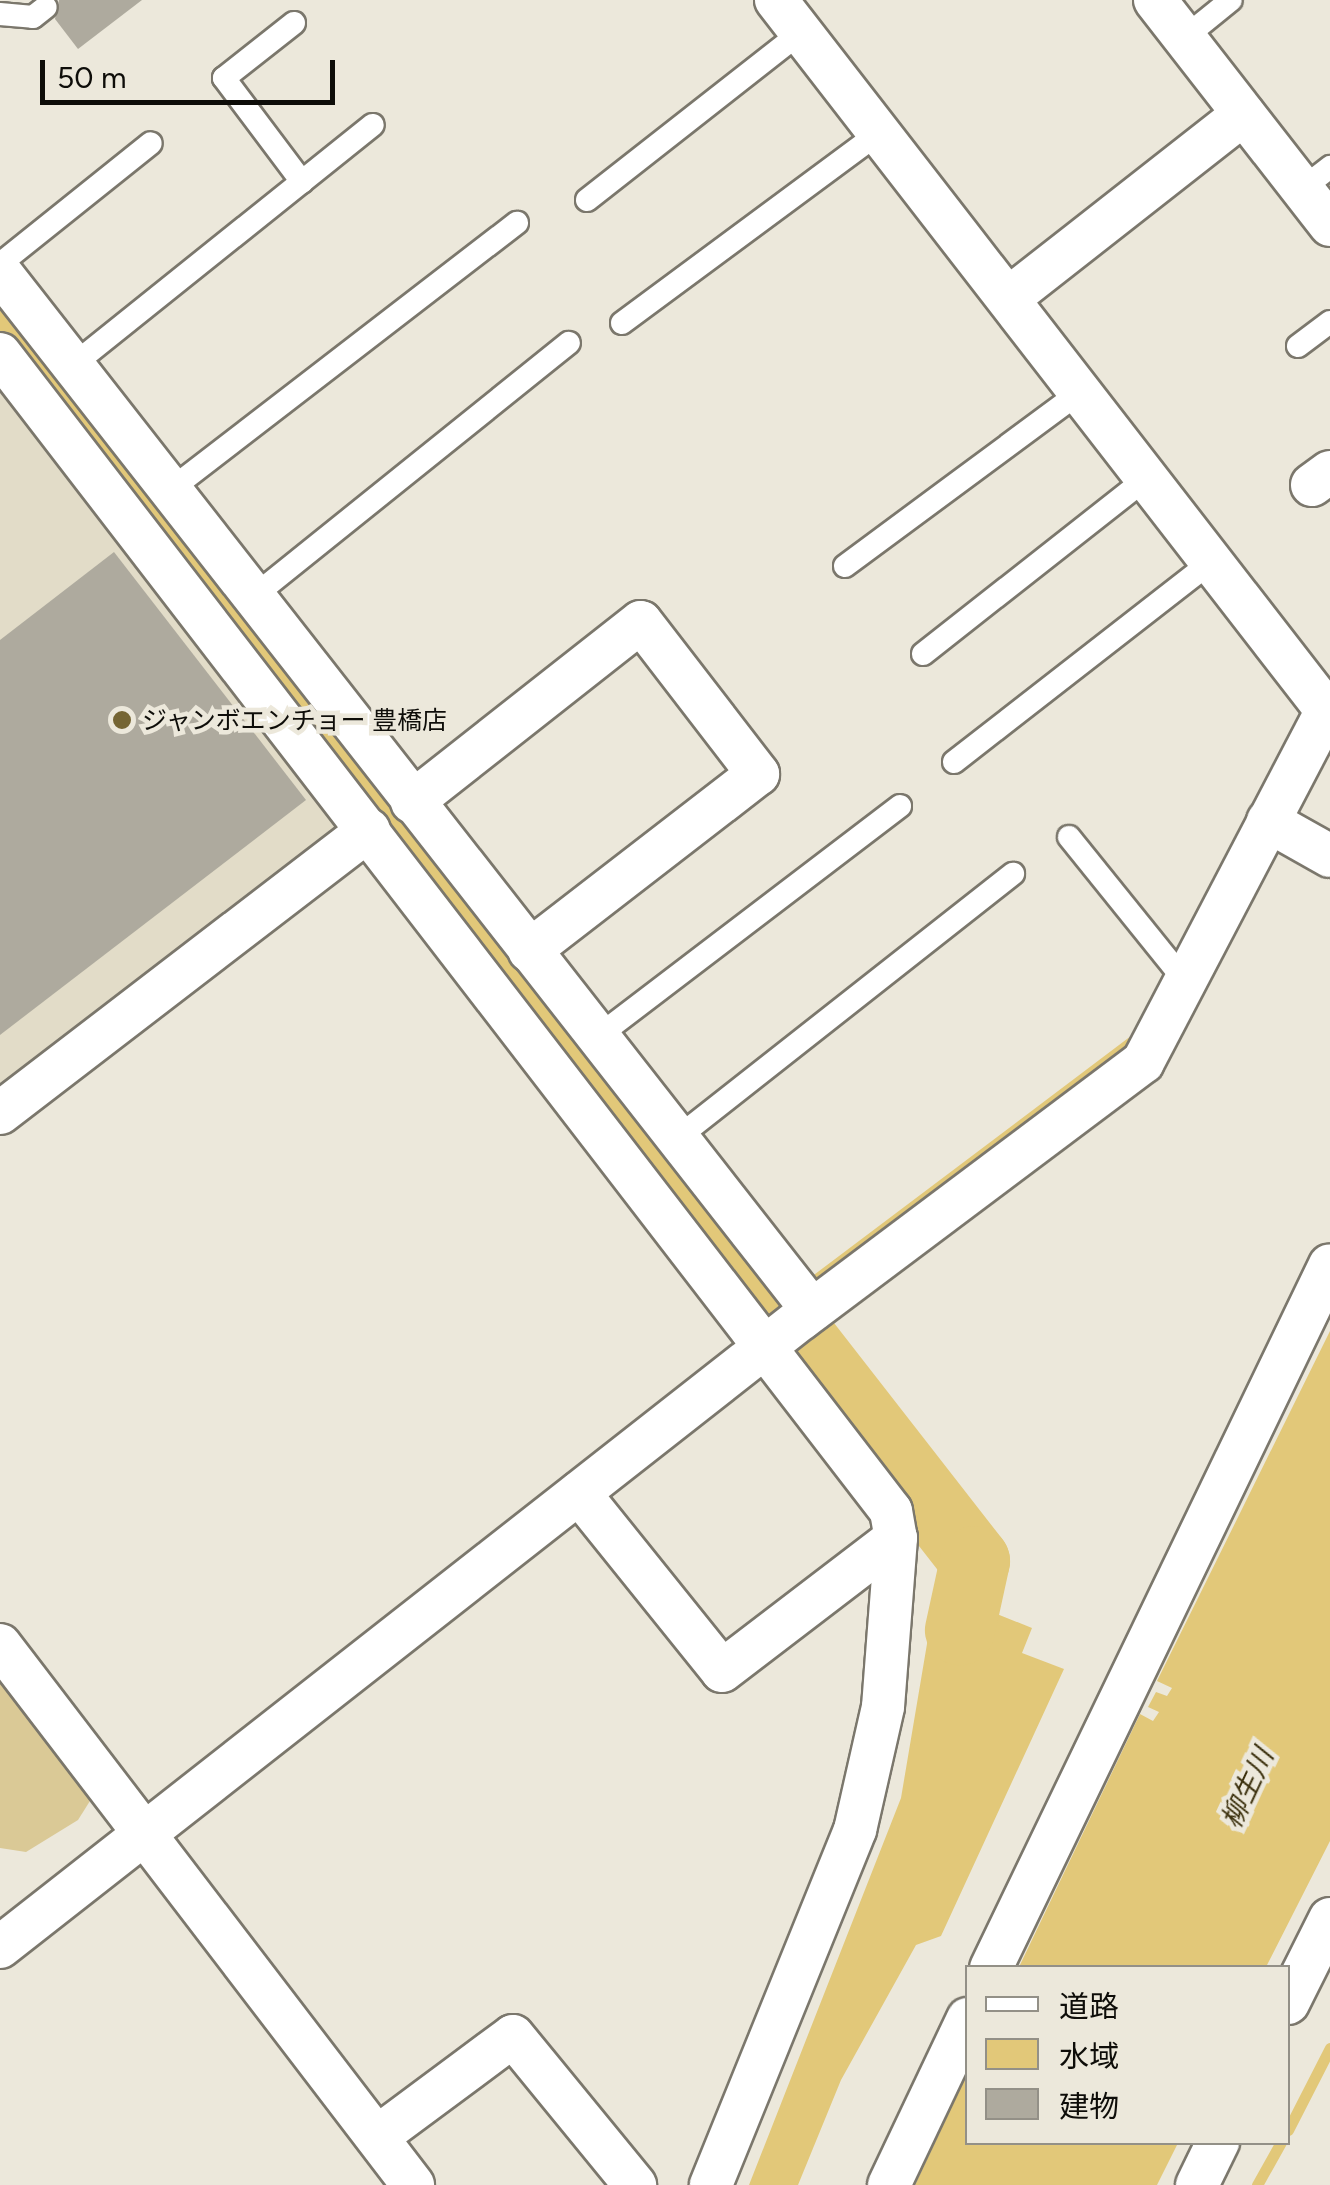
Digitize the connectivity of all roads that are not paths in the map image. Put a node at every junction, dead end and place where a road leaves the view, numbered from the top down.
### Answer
1 (1154, 0) edge
2 (1226, 4) edge
3 (33, 8) edge
4 (0, 14) edge
5 (789, 16) edge
6 (294, 23) dead end
7 (1186, 37) junction
8 (1244, 114) junction
9 (373, 126) dead end
10 (879, 133) junction
11 (151, 143) dead end
12 (1312, 181) edge
13 (302, 182) junction
14 (586, 200) dead end
15 (518, 223) dead end
16 (1330, 225) edge
17 (0, 264) edge
18 (0, 272) edge
19 (1008, 298) junction
20 (1330, 322) edge
21 (622, 323) dead end
22 (569, 343) dead end
23 (1298, 346) dead end
24 (0, 354) edge
25 (73, 364) junction
26 (1080, 393) junction
27 (1146, 479) junction
28 (170, 490) junction
29 (1210, 563) junction
30 (845, 566) dead end
31 (254, 596) junction
32 (923, 654) dead end
33 (1328, 708) edge
34 (954, 762) dead end
35 (412, 802) junction
36 (900, 806) dead end
37 (1268, 821) junction
38 (369, 830) junction
39 (1069, 837) dead end
40 (1330, 856) edge
41 (1014, 874) dead end
42 (529, 951) junction
43 (1184, 980) junction
44 (597, 1037) junction
45 (0, 1113) edge
46 (676, 1138) junction
47 (1330, 1265) edge
48 (794, 1323) junction
49 (578, 1493) junction
50 (896, 1538) junction
51 (0, 1645) edge
52 (146, 1834) junction
53 (1330, 1918) edge
54 (0, 1947) edge
55 (993, 1965) edge
56 (1290, 1999) edge
57 (965, 2026) edge
58 (377, 2138) junction
59 (1216, 2145) edge
60 (413, 2185) edge
61 (636, 2185) edge
62 (710, 2185) edge
63 (889, 2185) edge
64 (1196, 2185) edge

1 - 7 street
2 - 7 lane
3 - 4 lane
5 - 10 street
5 - 14 lane
6 - 13 lane
7 - 8 street
8 - 12 street
8 - 19 street
9 - 13 lane
10 - 19 street
10 - 21 lane
11 - 17 lane
12 - 16 street
13 - 25 lane
15 - 28 lane
18 - 25 street
19 - 26 street
20 - 23 lane
22 - 31 lane
24 - 38 street
25 - 28 street
26 - 27 street
26 - 30 lane
27 - 29 street
27 - 32 lane
28 - 31 street
29 - 33 street
29 - 34 lane
31 - 35 street
33 - 37 street
35 - 42 street
35 - 42 street
36 - 44 lane
37 - 40 street
37 - 43 street
38 - 45 street
38 - 48 street
39 - 43 lane
41 - 46 lane
42 - 44 street
43 - 48 street
44 - 46 street
46 - 48 street
47 - 55 street
48 - 49 street
48 - 50 street
49 - 50 street
49 - 52 street
50 - 62 street
51 - 52 street
52 - 54 street
52 - 58 street
53 - 56 street
57 - 63 street
58 - 60 street
58 - 61 street
59 - 64 street

